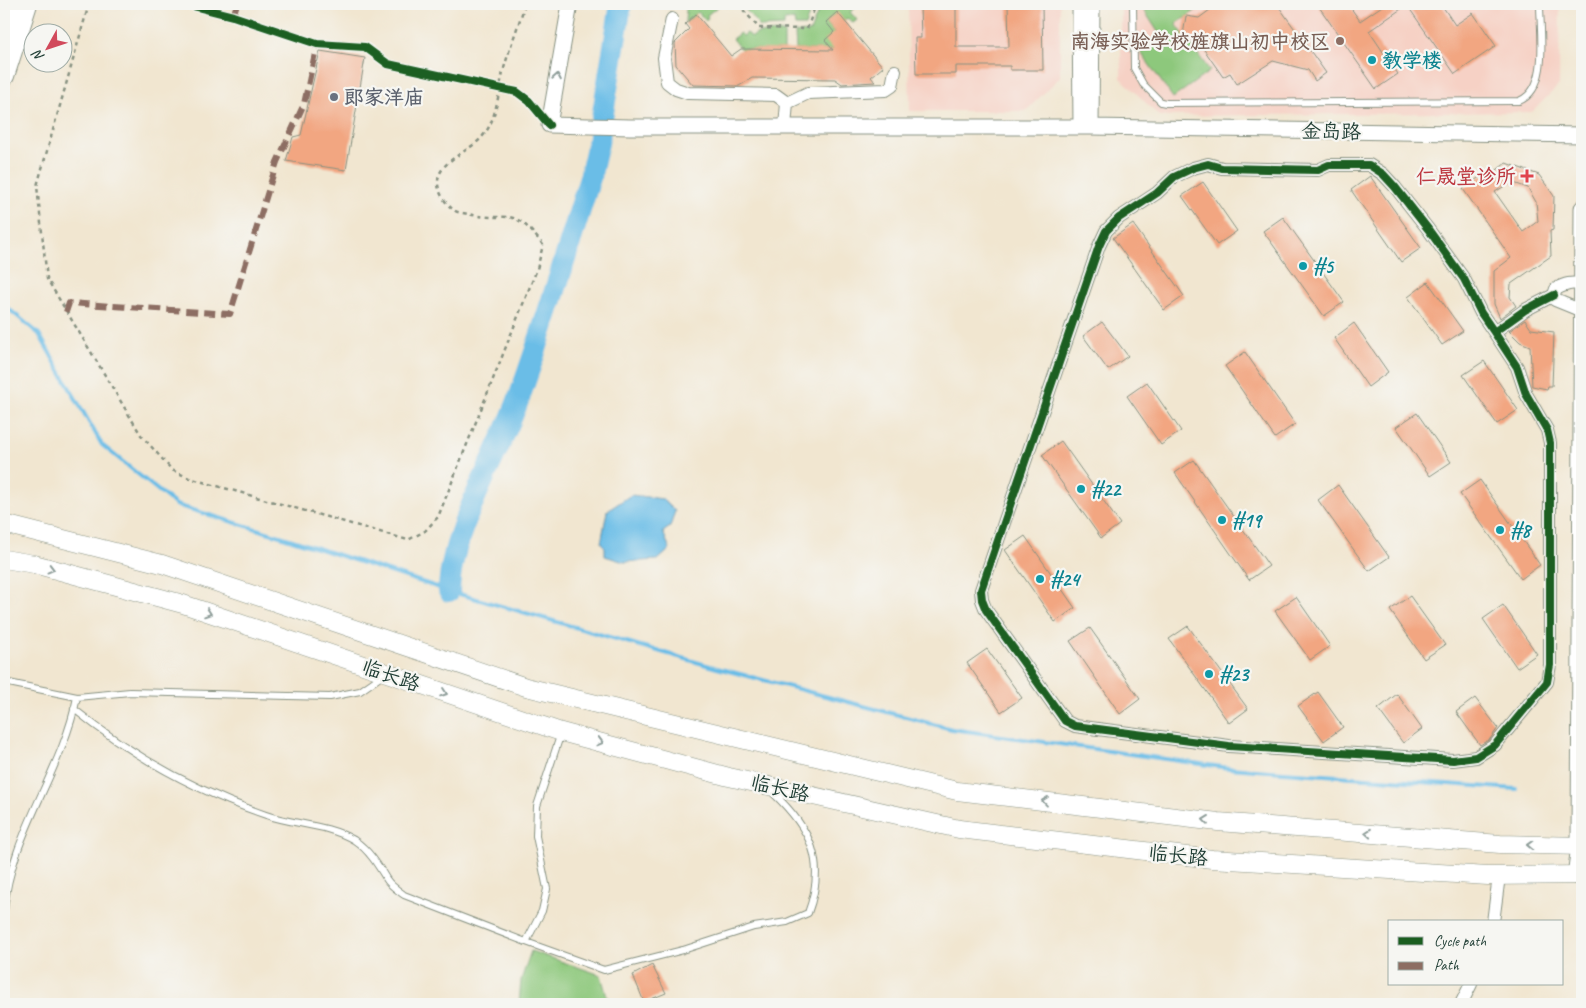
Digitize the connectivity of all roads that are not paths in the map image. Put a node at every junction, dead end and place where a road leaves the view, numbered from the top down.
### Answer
1 (10, 4) edge
2 (27, 4) edge
3 (570, 4) edge
4 (1080, 4) edge
5 (1092, 4) edge
6 (1134, 4) edge
7 (1540, 4) edge
8 (672, 19) dead end
9 (4, 26) edge
10 (895, 71) dead end
11 (4, 76) edge
12 (787, 103) junction
13 (785, 127) junction
14 (1086, 127) junction
15 (1582, 135) edge
16 (1582, 208) edge
17 (1581, 284) edge
18 (1554, 295) junction
19 (1581, 310) edge
20 (1494, 332) junction
21 (4, 524) edge
22 (4, 559) edge
23 (386, 673) junction
24 (4, 682) edge
25 (77, 697) junction
26 (74, 709) junction
27 (561, 732) junction
28 (766, 785) junction
29 (1580, 846) edge
30 (1499, 876) junction
31 (1579, 876) edge
32 (4, 910) edge
33 (1493, 920) edge
34 (526, 942) junction
35 (1470, 986) edge
36 (1461, 1004) edge

1 - 9 main road
2 - 11 main road
13 -> 3 street, 金岛路
4 - 14 street
5 - 14 street
6 - 7 lane
8 - 12 street
10 - 12 street
12 - 13 street
13 - 14 street, 金岛路
14 - 15 street, 金岛路
16 - 17 street
17 - 18 street
17 - 19 street
18 - 19 street
18 - 20 street
19 - 29 street
20 - 20 street
29 -> 21 main road, 临长路
22 -> 23 main road, 临长路
23 - 25 lane
23 -> 27 main road, 临长路
24 - 25 lane
25 - 26 lane
26 - 32 lane
26 - 34 lane
27 -> 28 main road, 临长路
27 - 34 lane
28 - 30 main road, 临长路
28 - 34 lane
29 - 31 street
30 - 31 main road, 临长路
30 - 33 street
35 - 36 street

